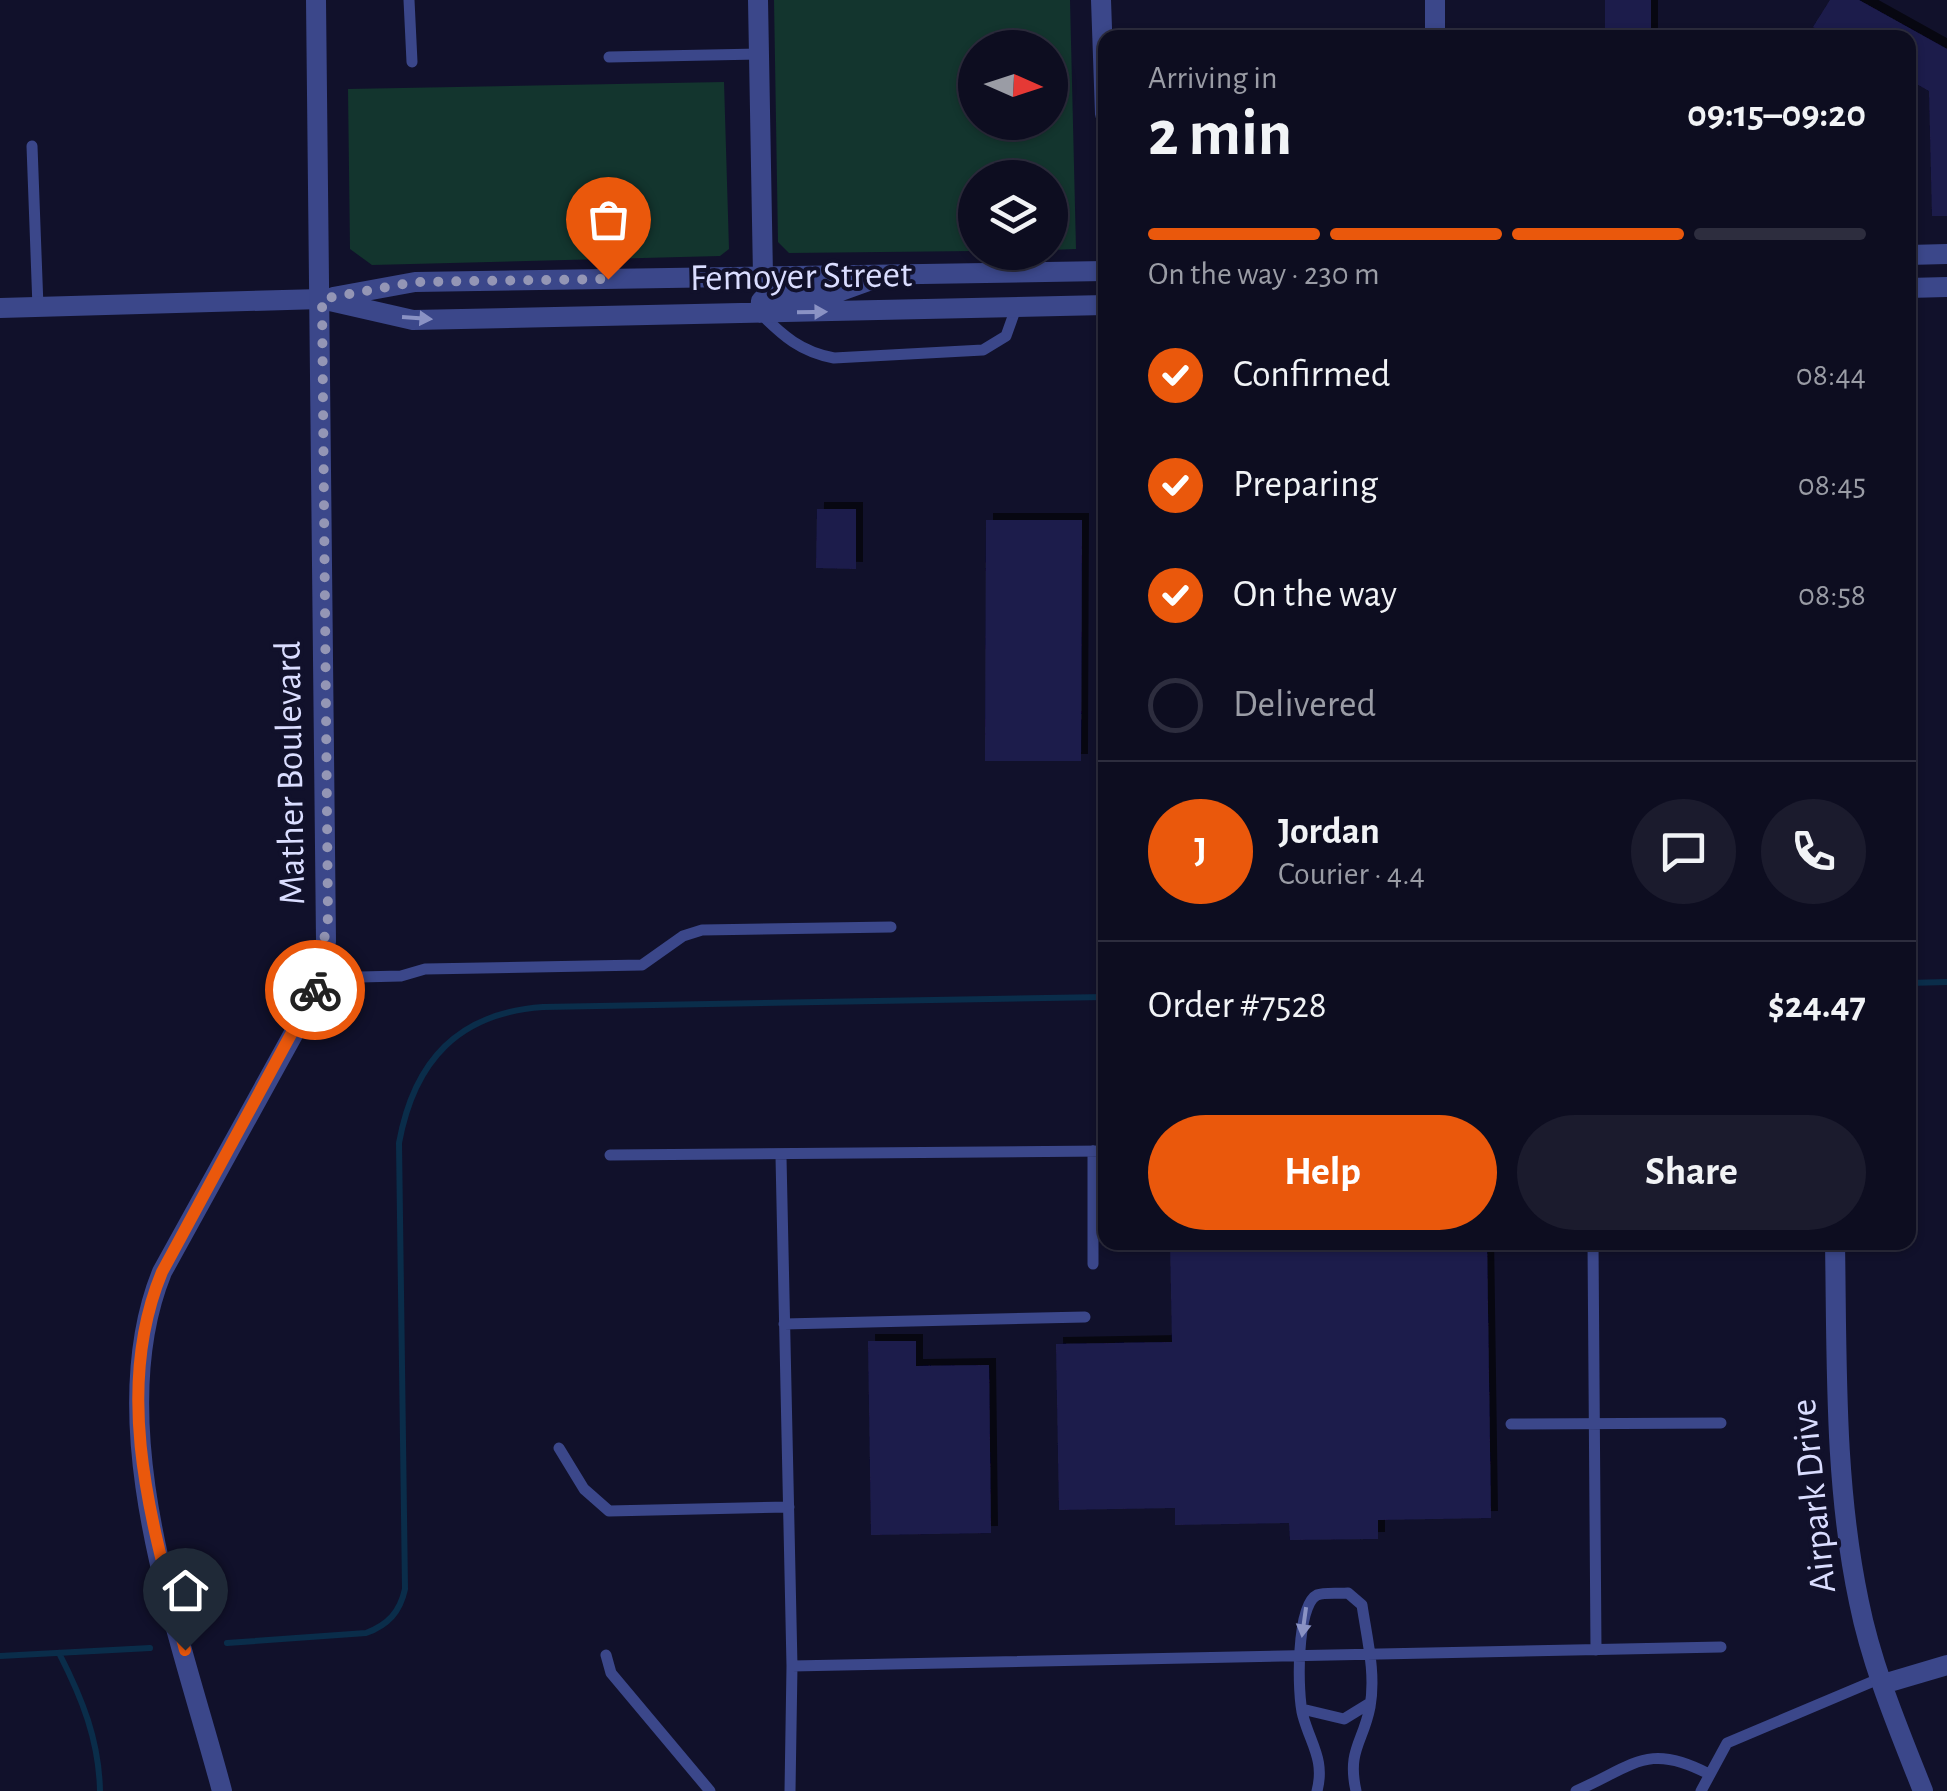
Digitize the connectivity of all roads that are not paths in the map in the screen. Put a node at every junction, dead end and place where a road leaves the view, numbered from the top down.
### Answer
1 (316, 0) edge
2 (409, 0) edge
3 (758, 0) edge
4 (1101, 0) edge
5 (1435, 0) edge
6 (1102, 30) edge
7 (1436, 30) edge
8 (759, 54) junction
9 (609, 58) dead end
10 (412, 62) dead end
11 (32, 146) dead end
12 (1947, 254) edge
13 (1916, 255) edge
14 (1098, 271) edge
15 (892, 273) junction
16 (763, 276) junction
17 (1947, 287) edge
18 (1916, 288) edge
19 (322, 299) junction
20 (1098, 305) edge
21 (38, 307) junction
22 (0, 308) edge
23 (1016, 308) junction
24 (760, 312) junction
25 (892, 927) dead end
26 (319, 978) junction
27 (1098, 1151) edge
28 (610, 1155) dead end
29 (781, 1157) junction
30 (1098, 1170) edge
31 (1593, 1250) edge
32 (1835, 1250) edge
33 (1093, 1264) dead end
34 (1085, 1317) dead end
35 (784, 1324) junction
36 (1593, 1423) junction
37 (1721, 1423) dead end
38 (1512, 1424) dead end
39 (559, 1448) dead end
40 (789, 1507) junction
41 (1721, 1647) dead end
42 (1596, 1650) junction
43 (1370, 1654) junction
44 (606, 1655) dead end
45 (1300, 1655) junction
46 (792, 1666) junction
47 (1947, 1666) edge
48 (1882, 1681) junction
49 (1370, 1703) junction
50 (1302, 1708) junction
51 (1709, 1774) junction
52 (222, 1791) edge
53 (710, 1791) edge
54 (790, 1791) edge
55 (1316, 1791) edge
56 (1356, 1791) edge
57 (1576, 1791) edge
58 (1701, 1791) edge
59 (1923, 1791) edge

1 - 19 street, Mather Boulevard
2 - 10 lane
3 - 8 street
4 - 6 street
5 - 7 street
8 - 9 lane
8 - 16 street
11 - 21 lane
12 - 13 street
14 - 15 street, Femoyer Street
15 - 16 street, Femoyer Street
15 - 24 street
16 - 19 street, Femoyer Street
17 - 18 street
19 - 21 street, Femoyer Street
19 -> 24 street, Femoyer Street
19 - 26 street, Mather Boulevard
20 - 23 street, Femoyer Street
21 - 22 street, Femoyer Street
24 -> 23 street, Femoyer Street
23 - 24 lane
25 - 26 lane
26 - 52 street, Mather Boulevard
27 - 29 lane
28 - 29 lane
29 - 35 lane
30 - 33 lane
31 - 36 lane
32 - 48 street, Airpark Drive
34 - 35 lane
35 - 40 lane
36 - 37 lane
36 - 38 lane
36 - 42 lane
39 - 40 lane
40 - 46 lane
41 - 42 lane
42 - 43 lane
43 - 45 lane
43 -> 45 lane
43 - 49 lane
44 - 53 lane
45 - 46 lane
45 - 50 lane
46 - 54 lane
47 - 48 street
48 - 51 lane
48 - 59 street, Airpark Drive
49 - 50 lane
49 - 56 lane
50 - 55 lane
51 - 57 lane
51 - 58 lane

